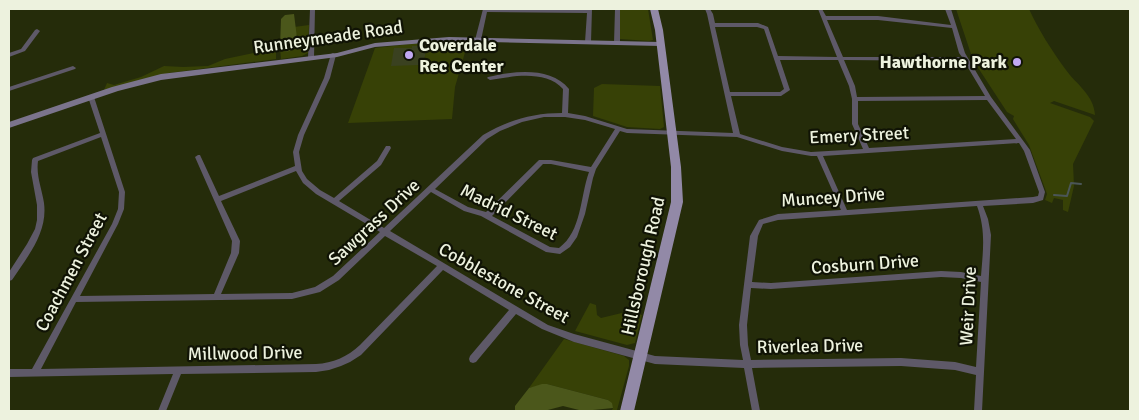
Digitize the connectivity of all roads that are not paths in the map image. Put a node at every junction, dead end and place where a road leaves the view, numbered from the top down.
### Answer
1 (312, 9) edge
2 (485, 9) edge
3 (617, 9) edge
4 (654, 9) edge
5 (707, 9) edge
6 (820, 9) edge
7 (948, 9) edge
8 (590, 10) edge
9 (825, 18) junction
10 (713, 25) junction
11 (953, 27) junction
12 (37, 31) dead end
13 (478, 40) junction
14 (588, 42) junction
15 (617, 43) junction
16 (660, 44) junction
17 (9, 55) edge
18 (333, 55) junction
19 (311, 58) junction
20 (777, 58) junction
21 (841, 58) junction
22 (965, 59) junction
23 (73, 68) dead end
24 (490, 78) dead end
25 (9, 89) edge
26 (728, 94) junction
27 (92, 97) junction
28 (855, 98) junction
29 (989, 98) junction
30 (565, 115) junction
31 (9, 125) edge
32 (618, 129) junction
33 (672, 132) junction
34 (103, 134) junction
35 (737, 135) junction
36 (1021, 141) junction
37 (388, 148) dead end
38 (867, 151) junction
39 (819, 154) junction
40 (198, 157) dead end
41 (298, 168) junction
42 (592, 170) junction
43 (430, 189) junction
44 (218, 198) junction
45 (334, 202) junction
46 (979, 204) junction
47 (845, 212) junction
48 (487, 216) junction
49 (385, 232) junction
50 (442, 266) junction
51 (9, 278) edge
52 (984, 280) junction
53 (748, 285) junction
54 (216, 297) junction
55 (75, 299) junction
56 (515, 310) junction
57 (641, 357) junction
58 (473, 359) dead end
59 (747, 364) junction
60 (178, 371) junction
61 (980, 372) junction
62 (34, 373) junction
63 (9, 374) edge
64 (162, 411) edge
65 (627, 411) edge
66 (756, 411) edge
67 (978, 411) edge

1 - 19 street
2 - 8 street
2 - 13 street
3 - 15 street
4 - 16 main road, Hillsborough Road
5 - 10 street
6 - 9 street
7 - 11 street
8 - 14 street
9 - 11 street
9 - 21 street
10 - 20 street
10 - 26 street
11 - 22 street
12 - 17 street
13 - 14 street, Runneymeade Road
13 - 18 street, Runneymeade Road
14 - 15 street, Runneymeade Road
15 - 16 street, Runneymeade Road
16 - 33 main road, Hillsborough Road
18 - 19 street, Runneymeade Road
18 - 41 street
19 - 27 street, Runneymeade Road
20 - 21 street
20 - 26 street
21 - 22 street
21 - 28 street
22 - 29 street
23 - 25 street
24 - 30 street
26 - 35 street
27 - 31 street, Runneymeade Road
27 - 34 street, Coachmen Street
28 - 29 street
28 - 38 street
29 - 36 street
30 - 32 street, Sawgrass Drive
30 - 43 street, Sawgrass Drive
32 - 33 street, Sawgrass Drive
32 - 42 street, Madrid Street
33 - 35 street, Emery Street
33 - 57 main road, Hillsborough Road
34 - 51 street
34 - 55 street, Coachmen Street
35 - 39 street, Emery Street
36 - 38 street, Emery Street
36 - 46 street, Muncey Drive
37 - 45 street
38 - 39 street, Emery Street
39 - 47 street
40 - 44 street
41 - 44 street
41 - 45 street, Cobblestone Street
42 - 48 street
42 - 48 street, Madrid Street
43 - 48 street, Madrid Street
43 - 49 street, Sawgrass Drive
44 - 54 street
45 - 49 street, Cobblestone Street
46 - 47 street, Muncey Drive
46 - 52 street, Weir Drive
47 - 53 street, Muncey Drive
49 - 50 street, Cobblestone Street
49 - 54 street, Sawgrass Drive
50 - 56 street, Cobblestone Street
50 - 60 street, Millwood Drive
52 - 53 street, Cosburn Drive
52 - 61 street, Weir Drive
53 - 59 street, Muncey Drive
54 - 55 street, Sawgrass Drive
55 - 62 street, Coachmen Street
56 - 57 street, Cobblestone Street
56 - 58 street
57 - 59 street, Riverlea Drive
57 - 65 main road, Hillsborough Road
59 - 61 street, Riverlea Drive
59 - 66 street, Muncey Drive
60 - 62 street, Millwood Drive
60 - 64 street
61 - 67 street, Weir Drive
62 - 63 street, Millwood Drive

